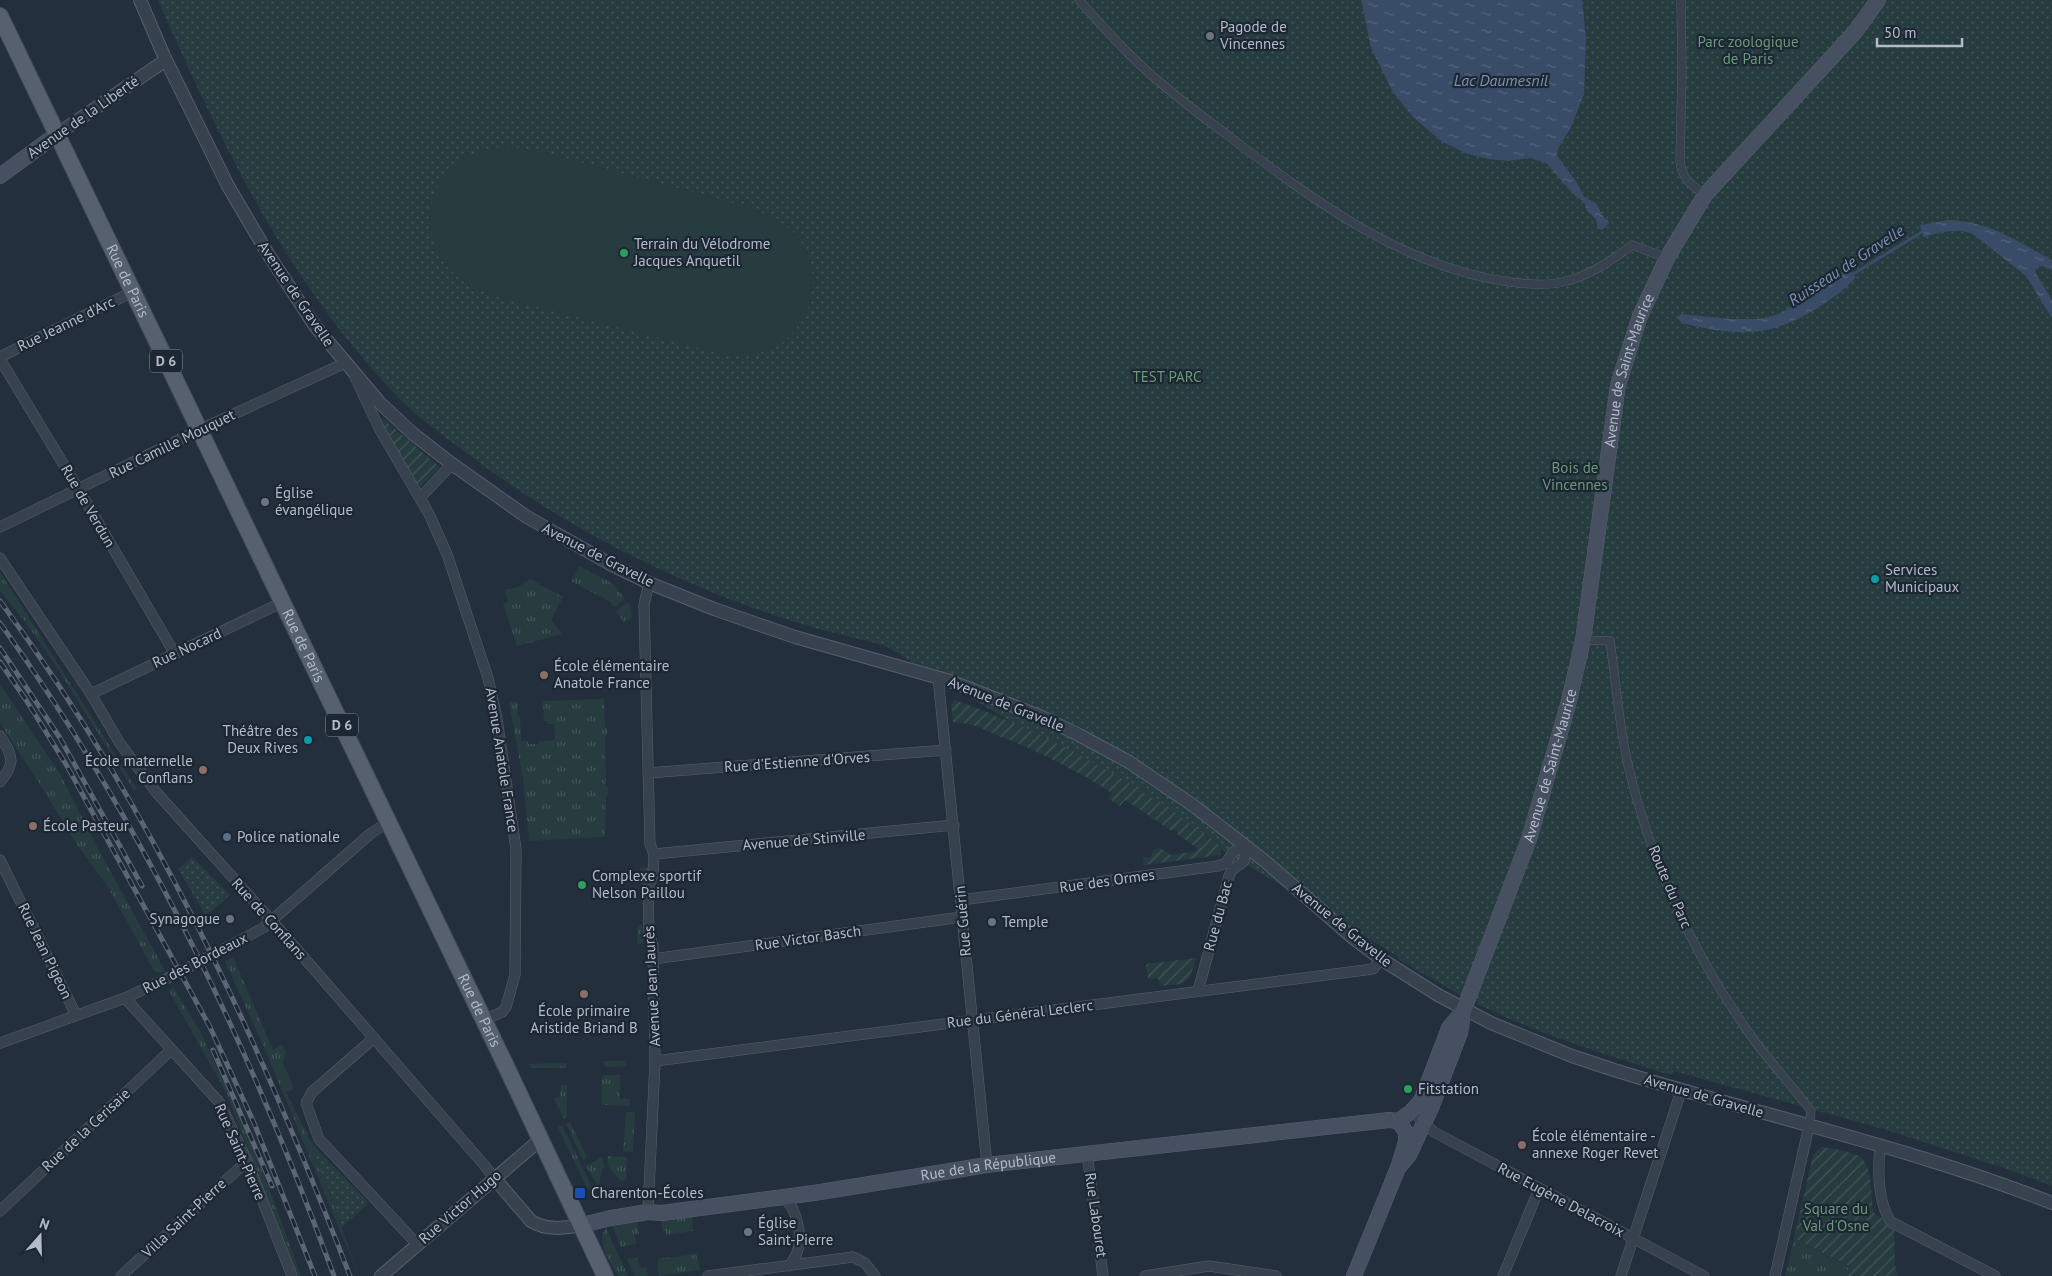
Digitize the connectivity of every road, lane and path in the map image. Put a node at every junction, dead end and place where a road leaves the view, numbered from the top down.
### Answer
1 (140, 0) edge
2 (1079, 0) edge
3 (1681, 0) edge
4 (1878, 0) edge
5 (0, 18) edge
6 (166, 60) junction
7 (56, 135) junction
8 (0, 176) edge
9 (1705, 195) junction
10 (1667, 258) junction
11 (132, 292) junction
12 (0, 358) edge
13 (345, 363) junction
14 (374, 405) junction
15 (200, 430) junction
16 (452, 464) junction
17 (79, 490) junction
18 (420, 498) junction
19 (0, 527) edge
20 (0, 558) edge
21 (650, 582) junction
22 (283, 602) junction
23 (1583, 640) junction
24 (175, 654) junction
25 (938, 677) junction
26 (91, 694) junction
27 (0, 736) edge
28 (946, 750) junction
29 (648, 773) junction
30 (0, 782) edge
31 (388, 822) junction
32 (954, 825) junction
33 (1246, 846) junction
34 (654, 854) junction
35 (0, 860) edge
36 (1227, 869) junction
37 (960, 900) junction
38 (962, 917) junction
39 (270, 921) junction
40 (653, 959) junction
41 (1380, 959) junction
42 (1198, 991) junction
43 (125, 998) junction
44 (1464, 1009) junction
45 (76, 1016) junction
46 (484, 1020) junction
47 (972, 1020) junction
48 (374, 1038) junction
49 (0, 1043) edge
50 (171, 1050) junction
51 (655, 1061) junction
52 (1681, 1091) junction
53 (1421, 1101) junction
54 (1398, 1121) junction
55 (1421, 1126) junction
56 (1809, 1126) junction
57 (541, 1139) junction
58 (1880, 1146) junction
59 (1087, 1153) junction
60 (247, 1161) junction
61 (986, 1165) junction
62 (1398, 1168) junction
63 (494, 1178) junction
64 (1539, 1188) junction
65 (779, 1197) junction
66 (2052, 1203) edge
67 (0, 1211) edge
68 (648, 1212) junction
69 (582, 1225) junction
70 (1633, 1238) junction
71 (417, 1244) junction
72 (789, 1266) junction
73 (122, 1276) edge
74 (292, 1276) edge
75 (381, 1276) edge
76 (605, 1276) edge
77 (708, 1276) edge
78 (875, 1276) edge
79 (1104, 1276) edge
80 (1145, 1276) edge
81 (1276, 1276) edge
82 (1354, 1276) edge
83 (1503, 1276) edge
84 (1621, 1276) edge
85 (1704, 1276) edge
86 (1775, 1276) edge
87 (1995, 1276) edge

1 - 6 street, Avenue de Gravelle
2 - 10 street
3 - 9 street
4 - 9 main road, Avenue de Saint-Maurice
5 - 7 main road, Rue de Paris / D 6
6 - 7 street, Avenue de la Liberté
6 - 13 street, Avenue de Gravelle
7 - 8 main road, Avenue de la Liberté
7 - 11 main road, Rue de Paris / D 6
9 - 10 main road, Avenue de Saint-Maurice
10 - 23 main road, Avenue de Saint-Maurice
11 - 12 street, Rue Jeanne d'Arc
11 - 15 main road, Rue de Paris / D 6
12 - 17 street, Rue de Verdun
13 - 14 street, Avenue de Gravelle
13 - 15 street, Rue Camille Mouquet
14 - 16 street, Avenue de Gravelle
14 - 18 street, Avenue Anatole France
15 - 17 street, Rue Camille Mouquet
15 - 22 main road, Rue de Paris / D 6
16 - 18 street
16 - 21 street, Avenue de Gravelle
17 - 19 street, Rue Camille Mouquet
17 - 24 street, Rue de Verdun
18 - 46 street, Avenue Anatole France
20 - 26 street, Rue de Conflans
21 - 25 street, Avenue de Gravelle
21 - 29 street, Avenue Jean Jaurès
22 - 24 street, Rue Nocard
22 - 31 main road, Rue de Paris / D 6
23 - 44 main road, Avenue de Saint-Maurice
23 - 56 street, Route du Parc
24 - 26 street, Rue Nocard
25 - 28 street, Rue Guérin
25 - 33 street, Avenue de Gravelle
26 - 39 street, Rue de Conflans
27 - 30 street
28 - 29 street, Rue d'Estienne d'Orves
28 - 32 street, Rue Guérin
29 - 34 street, Avenue Jean Jaurès
31 - 39 street, Rue des Bordeaux
31 - 46 main road, Rue de Paris / D 6
32 - 34 street, Avenue de Stinville
32 - 37 street, Rue Guérin
33 - 36 street
33 - 41 street, Avenue de Gravelle
34 - 40 street, Avenue Jean Jaurès
35 - 45 street, Rue Jean Pigeon
36 - 37 street, Rue des Ormes
36 - 42 street, Rue du Bac
37 - 38 street, Rue Guérin
38 - 40 street, Rue Victor Basch
38 - 47 street, Rue Guérin
39 - 43 street, Rue des Bordeaux, bridge
39 - 48 street, Rue de Conflans
40 - 51 street, Avenue Jean Jaurès
41 - 42 street, Rue du Général Leclerc
41 - 44 street, Avenue de Gravelle
42 - 47 street, Rue du Général Leclerc
43 - 45 street, Rue des Bordeaux
43 - 50 street, Rue Saint-Pierre
44 - 52 street, Avenue de Gravelle
44 - 53 main road
44 - 55 main road
45 - 49 street, Rue des Bordeaux
46 - 57 main road, Rue de Paris / D 6
47 - 51 street, Rue du Général Leclerc
47 - 61 street, Rue Guérin
48 - 63 street, Rue de Conflans
48 - 71 street
50 - 60 street, Rue Saint-Pierre
50 - 67 street, Rue de la Cerisaie
51 - 68 street, Avenue Jean Jaurès
52 - 56 street, Avenue de Gravelle
52 - 70 street
53 - 54 main road
53 - 55 street
54 - 59 main road, Rue de la République
54 - 62 main road
55 - 62 main road
55 - 64 street, Rue Eugène Delacroix
56 - 58 street, Avenue de Gravelle
56 - 86 street
57 - 63 street, Rue Victor Hugo
57 - 69 main road, Rue de Paris / D 6
58 - 66 street, Avenue de Gravelle
58 - 87 street
59 - 61 main road, Rue de la République
59 - 79 street, Rue Labouret
60 - 73 street, Villa Saint-Pierre
60 - 74 street, Rue Saint-Pierre
61 - 65 main road, Rue de la République
62 - 82 main road
63 - 69 street, Rue de Conflans
63 - 71 street, Rue Victor Hugo
64 - 70 street, Rue Eugène Delacroix
64 - 83 street
65 - 68 main road, Rue de la République
65 - 72 street
68 - 69 main road, Rue de la République
69 - 76 main road, Rue de Paris
70 - 84 street
70 - 85 street, Rue Eugène Delacroix
71 - 75 street, Rue Victor Hugo
72 - 77 street
72 - 78 street
80 - 81 street

